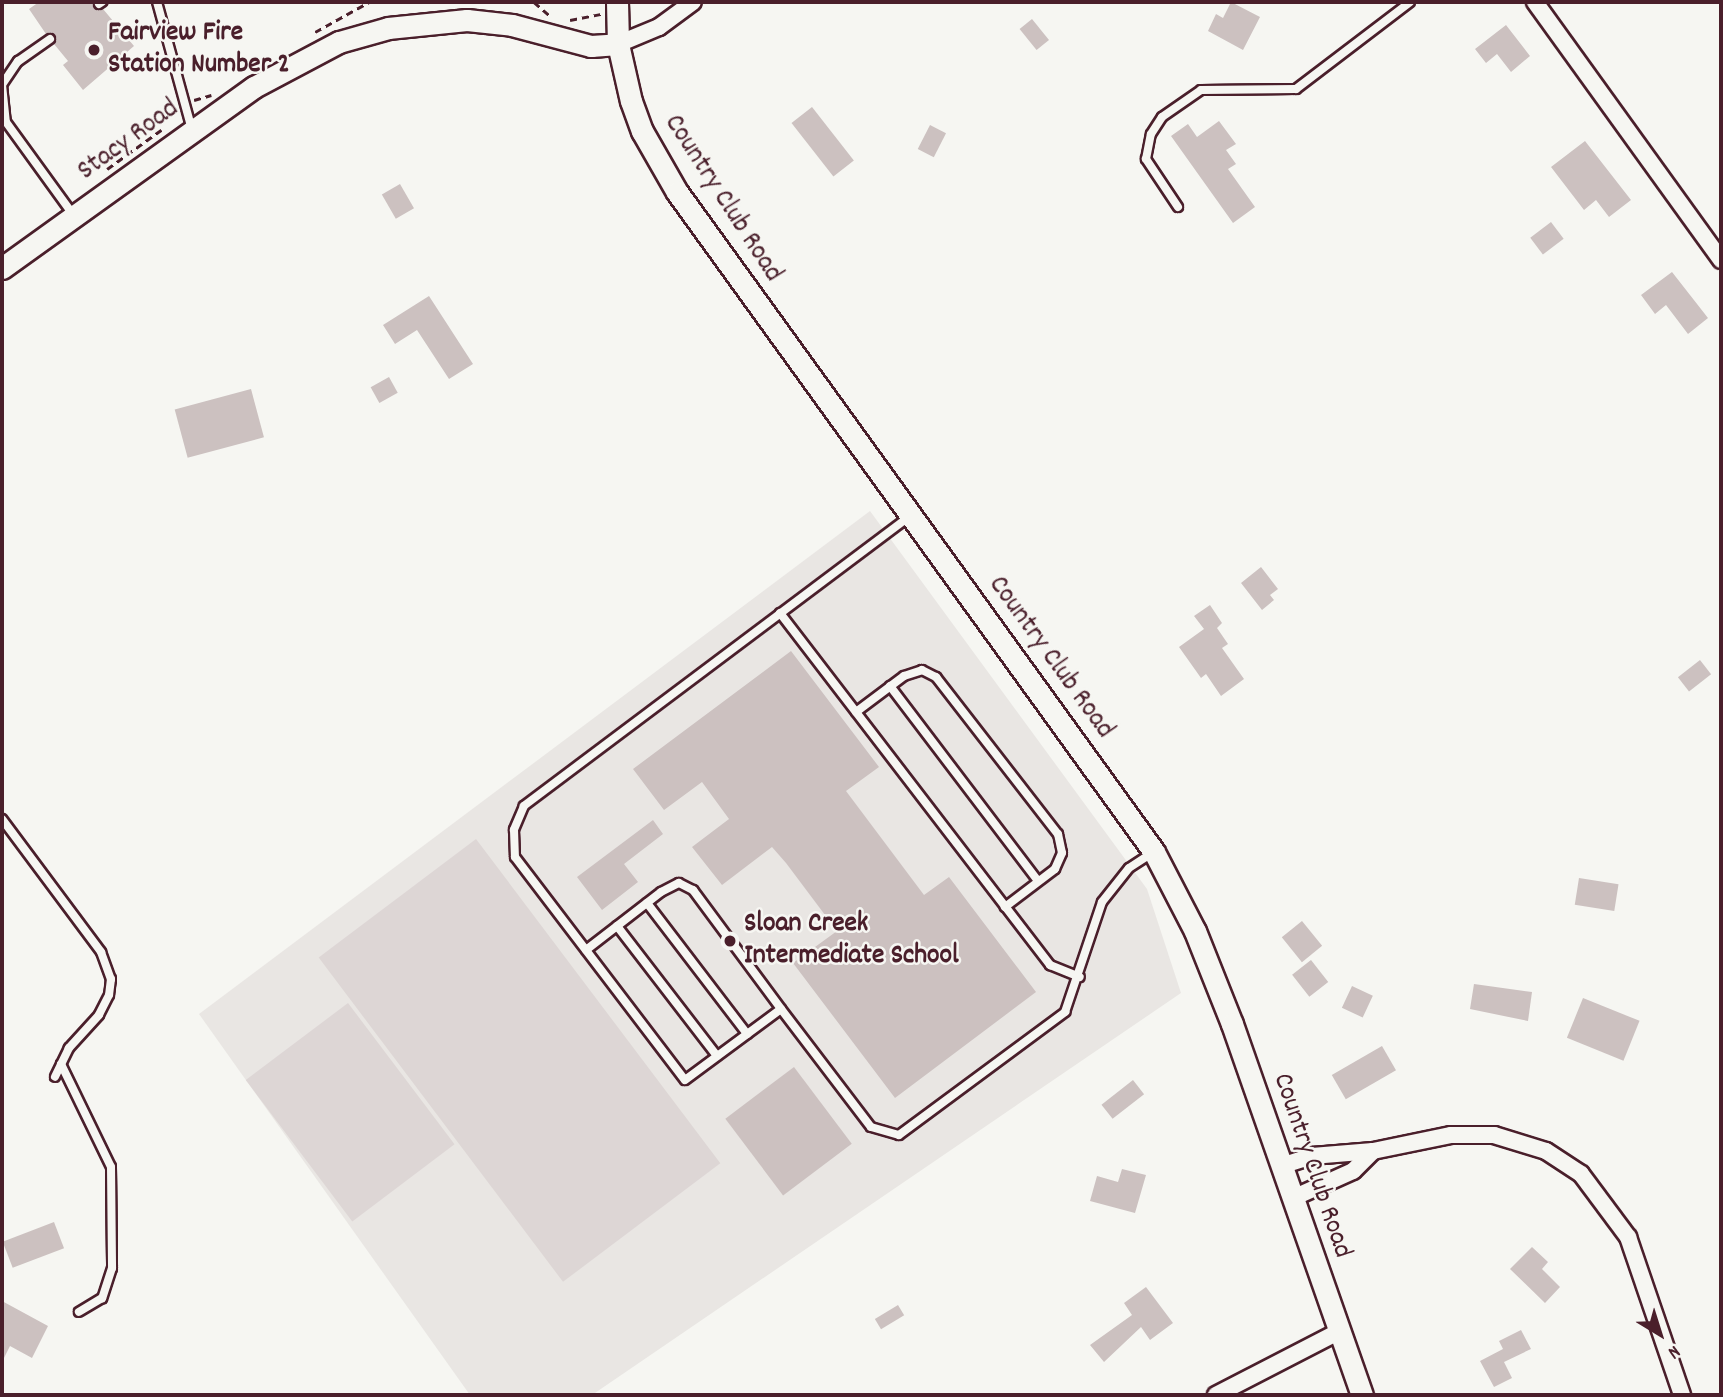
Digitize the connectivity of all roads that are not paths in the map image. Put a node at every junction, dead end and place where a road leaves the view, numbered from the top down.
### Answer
1 (157, 2) edge
2 (693, 2) edge
3 (1410, 2) edge
4 (1535, 2) edge
5 (617, 7) edge
6 (50, 39) dead end
7 (618, 44) junction
8 (192, 130) junction
9 (1178, 207) dead end
10 (74, 216) junction
11 (1721, 260) edge
12 (2, 268) edge
13 (911, 515) junction
14 (780, 613) junction
15 (890, 686) junction
16 (856, 712) junction
17 (2, 819) edge
18 (1154, 852) junction
19 (1038, 881) junction
20 (647, 903) junction
21 (1005, 907) junction
22 (617, 926) junction
23 (586, 950) junction
24 (1080, 977) junction
25 (781, 1010) junction
26 (747, 1034) junction
27 (717, 1056) junction
28 (61, 1064) junction
29 (55, 1077) dead end
30 (1373, 1151) junction
31 (1281, 1166) junction
32 (1293, 1198) junction
33 (79, 1312) dead end
34 (1339, 1331) junction
35 (1216, 1395) edge
36 (1362, 1395) edge
37 (1682, 1395) edge

1 - 8 lane
2 - 7 street
3 - 9 lane
4 - 11 street
5 - 7 main road, Country Club Road
6 - 10 lane
7 - 8 main road, Stacy Road
7 - 13 main road, Country Club Road
8 - 10 main road, Stacy Road
10 - 12 main road, Stacy Road
13 - 14 lane
13 - 18 main road, Country Club Road
14 - 16 lane
14 - 23 lane
15 - 16 lane
15 - 19 lane
15 - 19 lane
16 - 21 lane
17 - 28 lane
18 - 24 lane
18 - 31 main road, Country Club Road
19 - 21 lane
20 - 22 lane
20 - 25 lane
20 - 26 lane
21 - 24 lane
22 - 23 lane
22 - 27 lane
23 - 27 lane
24 - 25 lane
25 - 26 lane
26 - 27 lane
28 - 29 lane
28 - 33 lane
30 - 31 street
30 - 32 street
30 - 37 street
31 - 32 main road, Country Club Road
32 - 34 main road, Country Club Road
34 - 35 street
34 - 36 main road, Country Club Road

